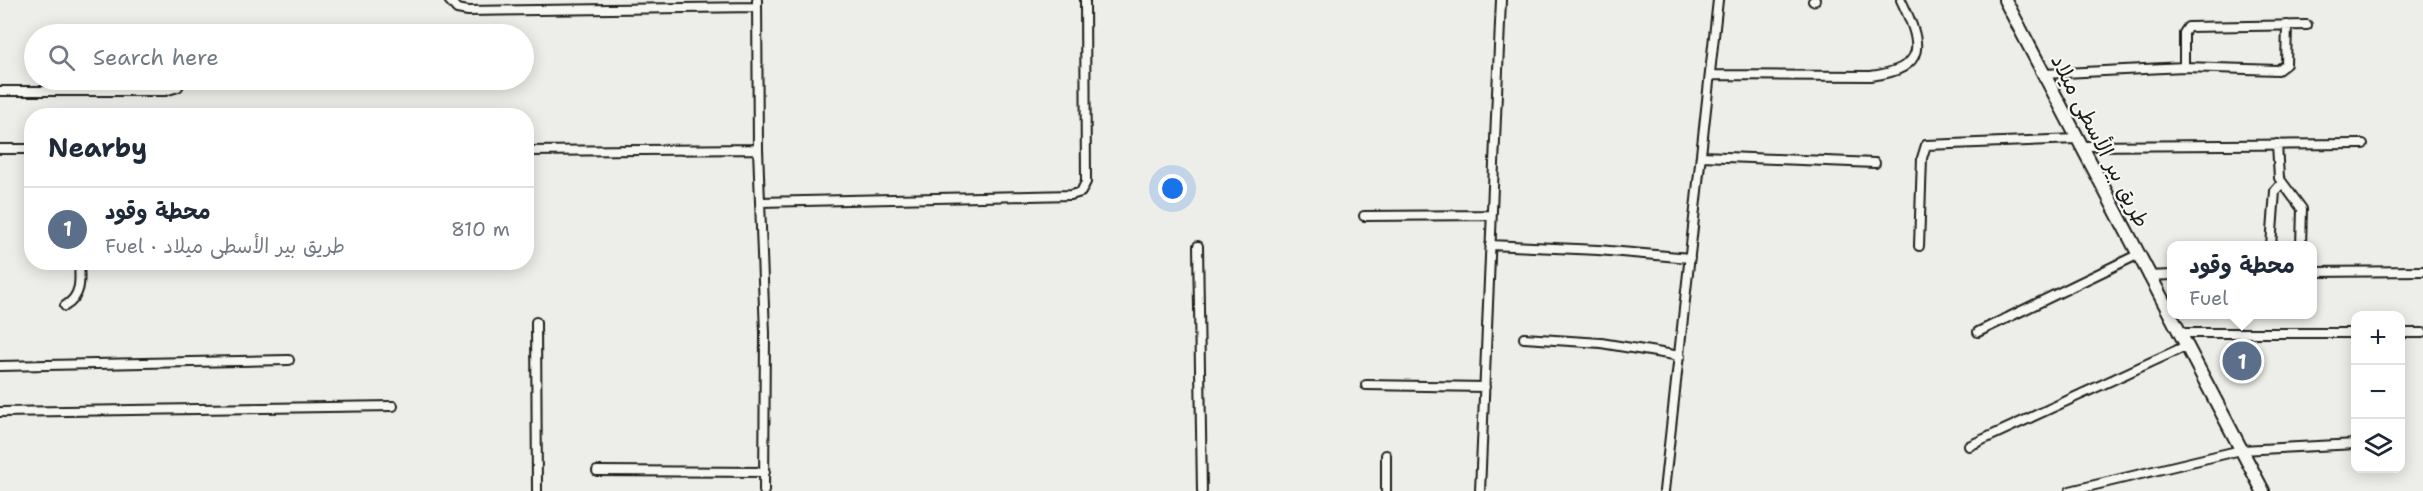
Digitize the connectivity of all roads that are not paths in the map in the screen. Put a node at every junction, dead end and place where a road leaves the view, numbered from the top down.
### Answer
1 (449, 0) edge
2 (1085, 0) edge
3 (1501, 0) edge
4 (1719, 0) edge
5 (1901, 0) edge
6 (2005, 0) edge
7 (758, 4) edge
8 (2307, 24) dead end
9 (2287, 25) junction
10 (2184, 67) junction
11 (2044, 74) junction
12 (1710, 75) junction
13 (168, 90) edge
14 (0, 91) edge
15 (2079, 142) junction
16 (2277, 144) junction
17 (2363, 144) dead end
18 (0, 149) edge
19 (758, 149) junction
20 (24, 150) edge
21 (534, 152) edge
22 (1701, 156) junction
23 (1875, 163) dead end
24 (2282, 183) junction
25 (760, 202) junction
26 (1491, 215) junction
27 (1364, 216) dead end
28 (2271, 241) edge
29 (2301, 241) edge
30 (1490, 245) junction
31 (1198, 246) dead end
32 (1919, 246) dead end
33 (2137, 255) junction
34 (1690, 258) junction
35 (79, 270) edge
36 (2423, 271) edge
37 (2317, 272) edge
38 (2167, 275) edge
39 (2148, 276) junction
40 (65, 306) dead end
41 (2167, 311) edge
42 (2171, 319) edge
43 (536, 322) dead end
44 (1978, 332) dead end
45 (2179, 333) junction
46 (2351, 333) edge
47 (2405, 333) edge
48 (2423, 333) edge
49 (1524, 338) dead end
50 (2186, 346) junction
51 (1680, 356) junction
52 (289, 360) dead end
53 (0, 366) edge
54 (1366, 385) dead end
55 (1485, 387) junction
56 (393, 406) dead end
57 (0, 412) edge
58 (2351, 444) edge
59 (1969, 446) dead end
60 (2241, 450) junction
61 (1386, 455) dead end
62 (597, 471) dead end
63 (765, 472) junction
64 (537, 491) edge
65 (764, 491) edge
66 (1202, 491) edge
67 (1386, 491) edge
68 (1480, 491) edge
69 (1664, 491) edge
70 (2070, 491) edge
71 (2263, 491) edge

1 - 7 street
2 - 25 street
3 - 26 street
4 - 12 street
5 - 12 street
6 - 11 main road, طريق بير الأسطى ميلاد
7 - 19 street
8 - 9 street
9 - 10 street
9 - 10 street
10 - 11 street
11 - 15 main road, طريق بير الأسطى ميلاد
12 - 22 street
13 - 14 street
15 - 16 street
15 - 32 street
15 - 33 main road, طريق بير الأسطى ميلاد
16 - 17 street
16 - 24 street
18 - 20 street
19 - 21 street
19 - 25 street
22 - 23 street
22 - 34 street
24 - 28 street
24 - 29 street
25 - 63 street
26 - 27 street
26 - 30 street
30 - 34 street
30 - 55 street
31 - 66 street
33 - 39 main road, طريق بير الأسطى ميلاد
33 - 44 street
34 - 51 street
35 - 40 street
36 - 37 street
38 - 39 street
39 - 41 main road, طريق بير الأسطى ميلاد
42 - 45 main road, طريق بير الأسطى ميلاد
43 - 64 street
45 - 46 street
45 - 50 main road, طريق بير الأسطى ميلاد
47 - 48 street
49 - 51 street
50 - 59 street
50 - 60 main road, طريق بير الأسطى ميلاد
51 - 69 street
52 - 53 street
54 - 55 street
55 - 68 street
56 - 57 street
58 - 60 street
60 - 70 street
60 - 71 main road, طريق بير الأسطى ميلاد
61 - 67 street
62 - 63 street
63 - 65 street

